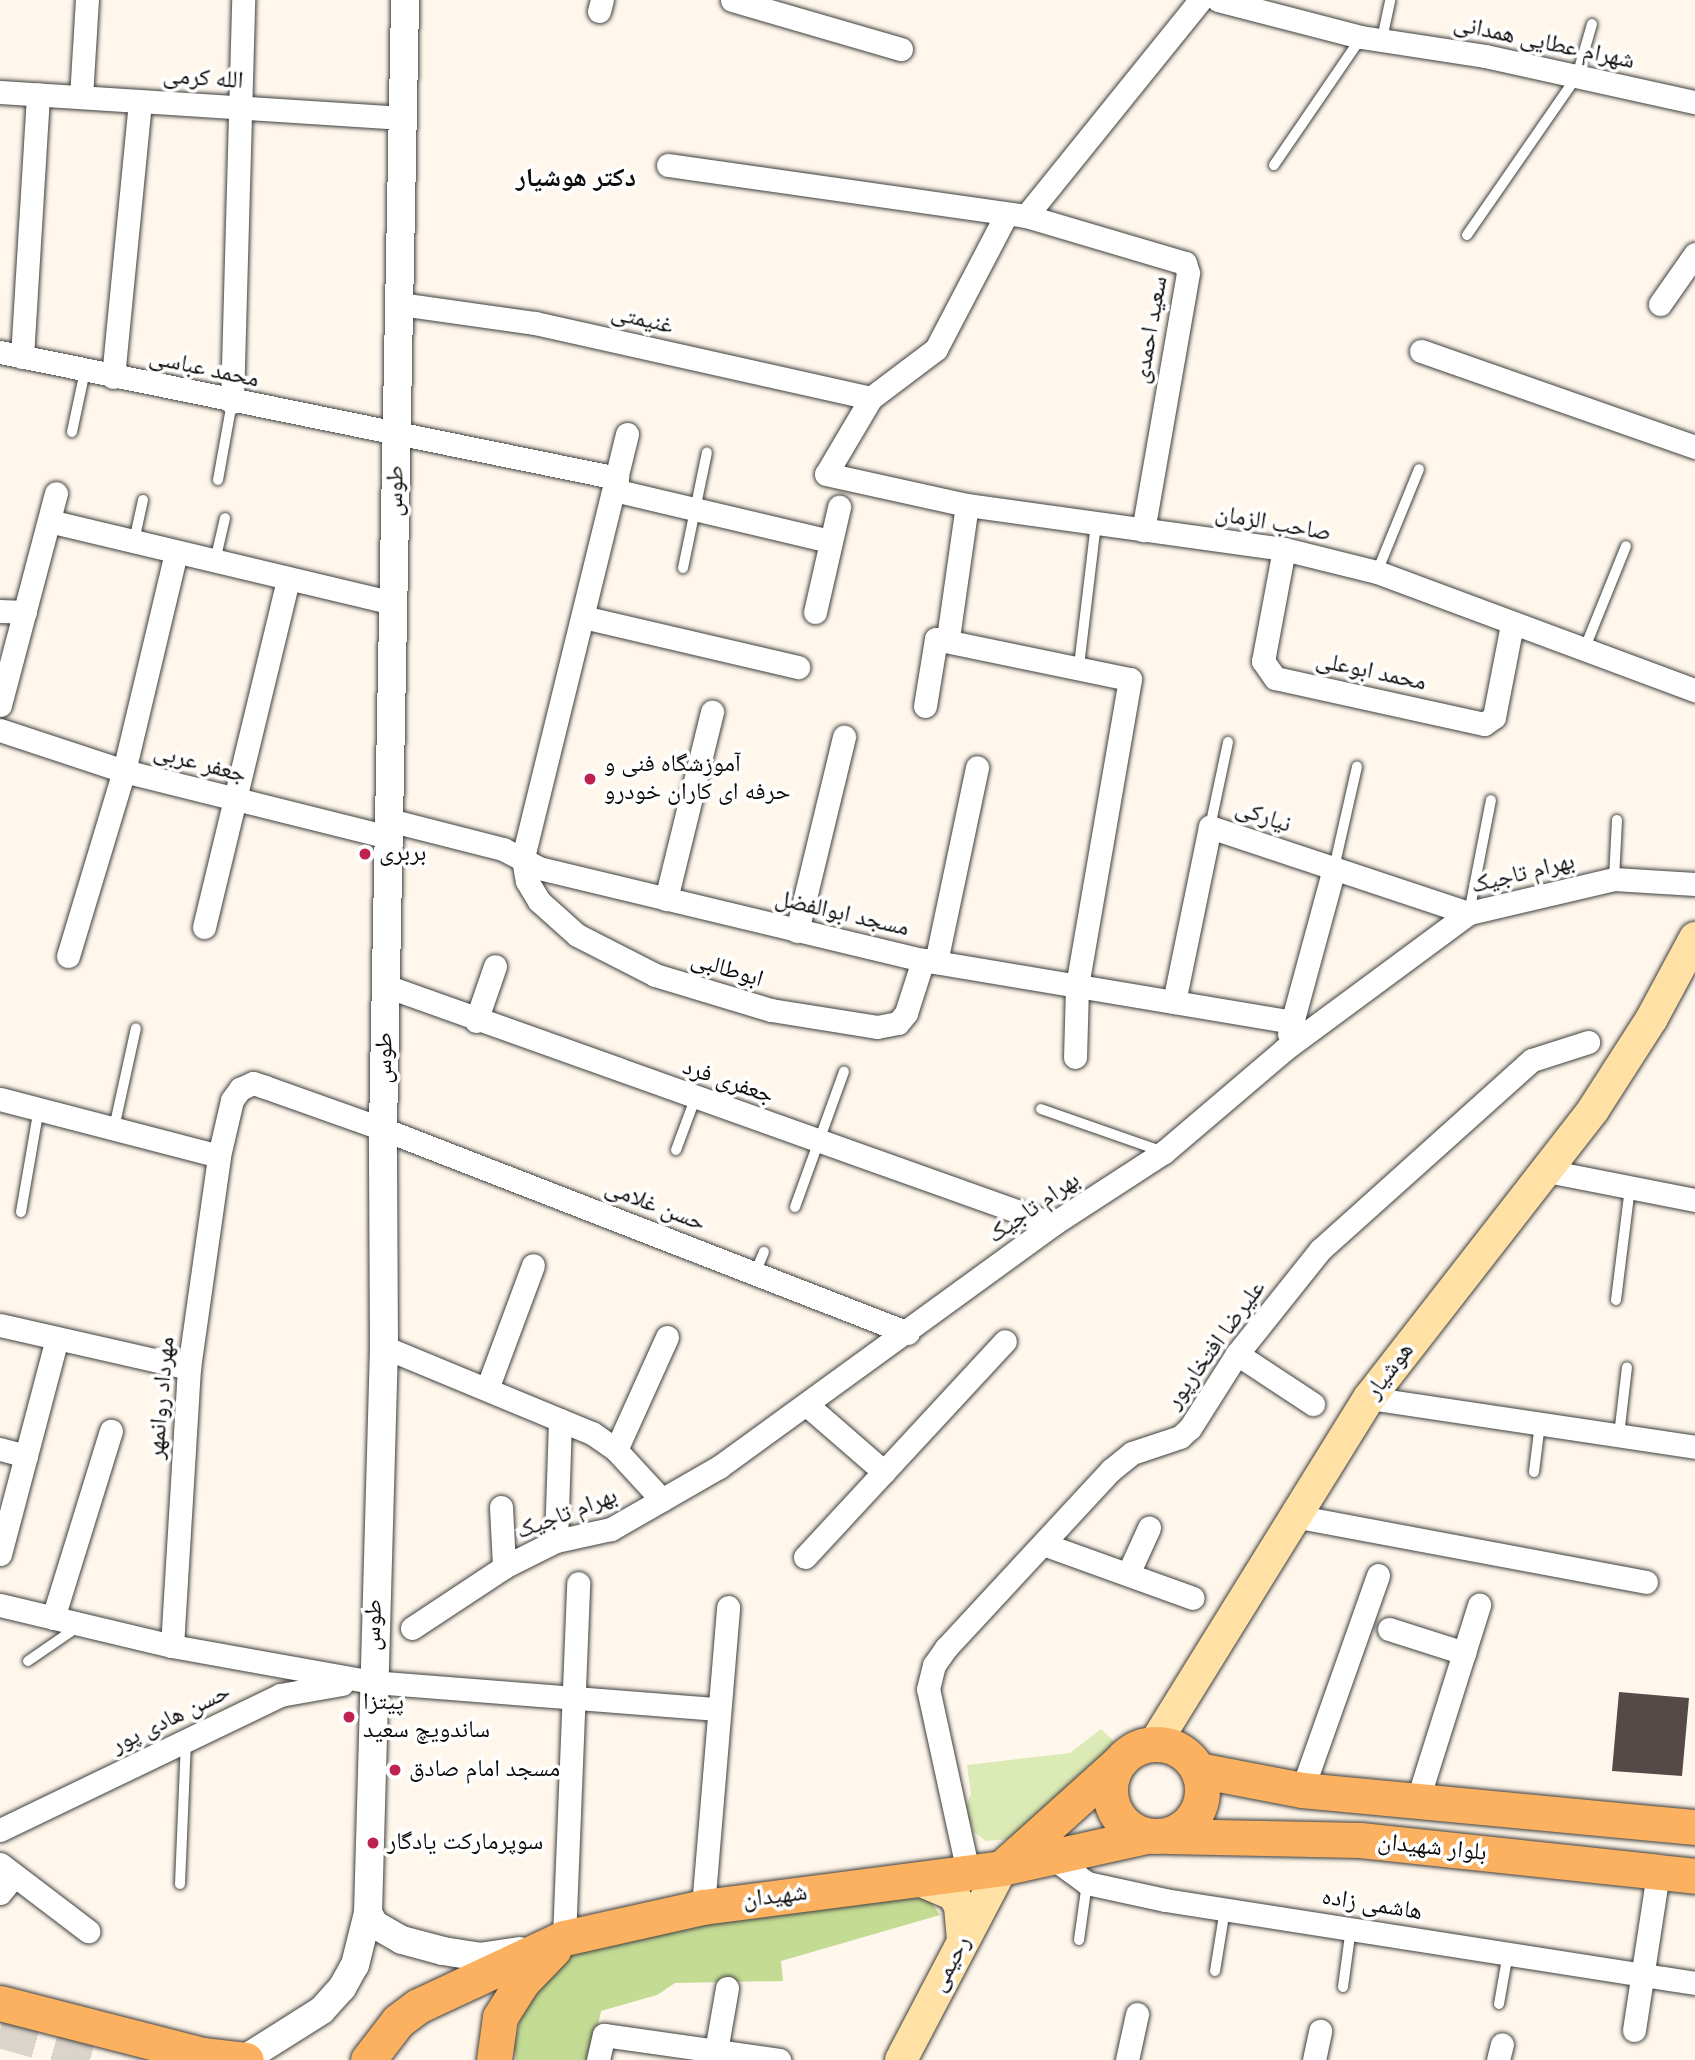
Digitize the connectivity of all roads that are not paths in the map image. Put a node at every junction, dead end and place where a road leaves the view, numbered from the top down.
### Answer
1 (88, 0) edge
2 (243, 0) edge
3 (405, 0) edge
4 (732, 0) edge
5 (1200, 0) edge
6 (1218, 0) edge
7 (1390, 0) edge
8 (1592, 24) dead end
9 (1371, 38) junction
10 (901, 49) dead end
11 (1577, 76) junction
12 (0, 92) edge
13 (38, 94) junction
14 (81, 97) junction
15 (140, 101) junction
16 (1695, 102) edge
17 (243, 107) junction
18 (403, 118) junction
19 (668, 165) dead end
20 (1273, 165) dead end
21 (1016, 216) junction
22 (1467, 235) dead end
23 (1695, 254) edge
24 (400, 304) junction
25 (1661, 304) dead end
26 (1421, 351) dead end
27 (11, 355) edge
28 (85, 371) junction
29 (113, 377) junction
30 (871, 398) junction
31 (232, 402) junction
32 (72, 432) dead end
33 (627, 434) dead end
34 (397, 436) junction
35 (1694, 443) edge
36 (707, 452) dead end
37 (1419, 469) dead end
38 (218, 480) dead end
39 (615, 484) junction
40 (56, 494) dead end
41 (143, 500) dead end
42 (967, 505) junction
43 (694, 507) junction
44 (839, 507) dead end
45 (225, 518) dead end
46 (49, 521) junction
47 (1096, 523) junction
48 (1143, 530) junction
49 (134, 541) junction
50 (830, 541) junction
51 (1626, 546) dead end
52 (1284, 549) junction
53 (176, 552) junction
54 (215, 561) junction
55 (683, 568) dead end
56 (1377, 572) junction
57 (288, 579) junction
58 (393, 603) junction
59 (0, 611) edge
60 (25, 612) junction
61 (816, 612) dead end
62 (583, 617) junction
63 (1512, 624) junction
64 (948, 638) junction
65 (1584, 651) junction
66 (1079, 666) junction
67 (798, 667) dead end
68 (1695, 690) edge
69 (0, 705) edge
70 (925, 706) dead end
71 (712, 712) dead end
72 (0, 730) edge
73 (844, 737) dead end
74 (1228, 742) dead end
75 (1357, 767) dead end
76 (977, 768) dead end
77 (124, 771) junction
78 (233, 800) junction
79 (1490, 800) dead end
80 (1617, 820) dead end
81 (1210, 827) junction
82 (389, 829) junction
83 (523, 859) junction
84 (1334, 868) junction
85 (1614, 879) junction
86 (1695, 884) edge
87 (666, 900) junction
88 (1469, 913) junction
89 (204, 927) dead end
90 (797, 931) junction
91 (1695, 938) edge
92 (68, 956) dead end
93 (930, 961) junction
94 (1695, 964) edge
95 (495, 967) dead end
96 (386, 986) junction
97 (1077, 987) junction
98 (1174, 1002) junction
99 (1651, 1018) junction
100 (477, 1021) junction
101 (1293, 1022) junction
102 (136, 1028) dead end
103 (1588, 1042) dead end
104 (1285, 1049) junction
105 (1075, 1057) dead end
106 (844, 1072) dead end
107 (695, 1098) junction
108 (0, 1099) edge
109 (39, 1108) junction
110 (1041, 1109) dead end
111 (114, 1128) junction
112 (383, 1129) junction
113 (818, 1142) junction
114 (676, 1150) dead end
115 (1164, 1152) junction
116 (219, 1156) junction
117 (1542, 1170) junction
118 (1630, 1187) junction
119 (1695, 1200) edge
120 (795, 1207) dead end
121 (21, 1212) dead end
122 (1053, 1224) junction
123 (533, 1265) dead end
124 (1616, 1300) dead end
125 (0, 1325) edge
126 (908, 1333) junction
127 (667, 1337) dead end
128 (57, 1338) junction
129 (1004, 1341) dead end
130 (384, 1347) junction
131 (1237, 1354) junction
132 (1628, 1367) dead end
133 (189, 1368) junction
134 (487, 1389) junction
135 (1370, 1398) junction
136 (1313, 1404) dead end
137 (807, 1405) junction
138 (560, 1420) junction
139 (1540, 1423) junction
140 (111, 1432) dead end
141 (1619, 1435) junction
142 (1695, 1447) edge
143 (0, 1448) edge
144 (616, 1450) junction
145 (26, 1456) junction
146 (884, 1472) junction
147 (1534, 1472) dead end
148 (662, 1500) junction
149 (501, 1507) dead end
150 (5, 1515) edge
151 (1294, 1517) junction
152 (1149, 1528) dead end
153 (556, 1541) junction
154 (1043, 1544) junction
155 (0, 1554) edge
156 (806, 1557) dead end
157 (505, 1567) junction
158 (1128, 1574) junction
159 (1378, 1575) dead end
160 (1646, 1582) dead end
161 (578, 1583) dead end
162 (1192, 1598) dead end
163 (0, 1605) edge
164 (1479, 1605) dead end
165 (728, 1607) dead end
166 (53, 1618) junction
167 (81, 1624) junction
168 (412, 1628) dead end
169 (1389, 1629) dead end
170 (172, 1646) junction
171 (1464, 1653) junction
172 (28, 1661) dead end
173 (373, 1682) junction
174 (571, 1698) junction
175 (719, 1709) junction
176 (186, 1741) junction
177 (1155, 1743) junction
178 (1117, 1764) junction
179 (1198, 1770) junction
180 (1302, 1790) junction
181 (1417, 1802) junction
182 (3, 1821) edge
183 (1695, 1826) edge
184 (1157, 1836) junction
185 (1050, 1856) junction
186 (985, 1870) junction
187 (1658, 1873) junction
188 (1695, 1876) edge
189 (5, 1878) edge
190 (918, 1879) junction
191 (1087, 1883) junction
192 (180, 1884) dead end
193 (703, 1906) junction
194 (1225, 1909) junction
195 (368, 1913) junction
196 (1351, 1928) junction
197 (88, 1931) dead end
198 (564, 1938) junction
199 (1079, 1940) dead end
200 (964, 1941) junction
201 (1508, 1953) junction
202 (1215, 1971) dead end
203 (1642, 1973) junction
204 (1695, 1983) edge
205 (1343, 1987) dead end
206 (727, 1988) dead end
207 (0, 2003) edge
208 (1499, 2004) dead end
209 (1137, 2014) dead end
210 (1634, 2030) dead end
211 (1320, 2031) dead end
212 (716, 2051) junction
213 (741, 2057) edge
214 (244, 2060) edge
215 (368, 2060) edge
216 (494, 2060) edge
217 (598, 2060) edge
218 (779, 2060) edge
219 (901, 2060) edge
220 (1127, 2060) edge
221 (1314, 2060) edge

1 - 14 street
2 - 17 street
3 - 18 street, طوس
4 - 10 street
5 - 21 street
6 - 9 street, شهرام عطایی همدانی
7 - 9 lane
8 - 11 lane
9 - 11 street, شهرام عطایی همدانی
9 - 20 lane
11 - 16 street, شهرام عطایی همدانی
11 - 22 lane
12 - 13 street, الله کرمی
13 - 14 street, الله کرمی
13 - 27 street
14 - 15 street, الله کرمی
15 - 17 street, الله کرمی
15 - 29 street
17 - 18 street, الله کرمی
17 - 31 street
18 - 24 street, طوس
19 - 21 street
21 - 30 street
21 - 48 street, سعید احمدی
23 - 25 street
24 - 30 street, غنیمتی
24 - 34 street, طوس
26 - 35 street
27 - 28 street, محمد عباسی
28 - 29 street, محمد عباسی
28 - 32 lane
29 - 31 street, محمد عباسی
30 - 42 street, صاحب الزمان
31 - 34 street, محمد عباسی
31 - 38 lane
33 - 39 street
34 - 39 street, محمد عباسی
34 - 58 street, طوس
36 - 43 lane
37 - 56 lane
39 - 43 street, محمد عباسی
39 - 62 street
40 - 46 street
41 - 49 lane
42 - 47 street, صاحب الزمان
42 - 64 street
43 - 50 street, محمد عباسی
43 - 55 lane
44 - 50 street
45 - 54 lane
46 - 49 street
46 - 60 street
47 - 48 street, صاحب الزمان
47 - 66 lane
48 - 52 street, صاحب الزمان
49 - 53 street
50 - 61 street
51 - 65 lane
52 - 56 street, صاحب الزمان
52 - 63 street, محمد ابوعلی
53 - 54 street
53 - 77 street
54 - 57 street
56 - 63 street, صاحب الزمان
57 - 58 street
57 - 78 street
58 - 82 street, طوس
59 - 60 street
60 - 69 street
62 - 67 street
62 - 83 street
63 - 65 street, صاحب الزمان
64 - 66 street
64 - 70 street
65 - 68 street, صاحب الزمان
66 - 97 street
71 - 87 street
72 - 77 street, جعفر عربی
73 - 90 street
74 - 81 lane
75 - 84 lane
76 - 93 street, ابوطالبی
77 - 78 street, جعفر عربی
77 - 92 street
78 - 82 street, جعفر عربی
78 - 89 street
79 - 88 lane
80 - 85 lane
81 - 84 street, نیارکی
81 - 98 street, نیارکی
82 - 83 street, مسجد ابوالفضل
82 - 96 street, طوس
83 - 87 street, مسجد ابوالفضل
83 - 93 street, ابوطالبی
84 - 88 street, نیارکی
84 - 101 street
85 - 86 street, بهرام تاجیک
85 - 88 street, بهرام تاجیک
87 - 90 street, مسجد ابوالفضل
88 - 104 street, بهرام تاجیک
90 - 93 street, مسجد ابوالفضل
91 - 99 main road, هوشیار
93 - 97 street, مسجد ابوالفضل
94 - 99 main road, هوشیار
95 - 100 street
96 - 100 street, جعفری فرد
96 - 112 street, طوس
97 - 98 street, مسجد ابوالفضل
97 - 105 street
98 - 101 street, مسجد ابوالفضل
99 - 117 main road, هوشیار
100 - 107 street, جعفری فرد
101 - 104 street
102 - 111 lane
103 - 131 street, علیرضا افتخارپور
104 - 115 street, بهرام تاجیک
106 - 113 lane
107 - 113 street, جعفری فرد
107 - 114 lane
108 - 109 street
109 - 111 street
109 - 121 lane
110 - 115 lane
111 - 116 street
112 - 116 street, حسن غلامی
112 - 126 street, حسن غلامی
112 - 130 street, طوس
113 - 120 lane
113 - 122 street, جعفری فرد
115 - 122 street, بهرام تاجیک
116 - 133 street, مهرداد روانمهر
117 - 118 street
117 - 135 main road, هوشیار
118 - 119 street
118 - 124 lane
122 - 126 street, بهرام تاجیک
123 - 134 street
125 - 128 street
126 - 137 street, بهرام تاجیک
127 - 144 street
128 - 133 street
128 - 145 street
129 - 146 street
130 - 134 street
130 - 173 street, طوس
131 - 136 street
131 - 154 street, علیرضا افتخارپور
132 - 141 lane
133 - 170 street, مهرداد روانمهر
134 - 138 street
135 - 139 street
135 - 151 main road, هوشیار
137 - 146 street
137 - 148 street, بهرام تاجیک
138 - 144 street
138 - 153 street
139 - 141 street
139 - 147 lane
140 - 166 street
141 - 142 street
143 - 145 street
144 - 148 street
145 - 150 street
146 - 156 street
148 - 153 street, بهرام تاجیک
149 - 157 street
150 - 155 street
151 - 160 street
151 - 177 main road, هوشیار
152 - 158 street
153 - 157 street, بهرام تاجیک
154 - 158 street
154 - 186 street, علیرضا افتخارپور
157 - 168 street, بهرام تاجیک
158 - 162 street
159 - 180 street
161 - 174 street
163 - 166 street
164 - 171 street
165 - 175 street
166 - 167 street
167 - 170 street
167 - 172 lane
169 - 171 street
170 - 173 street
171 - 181 street
173 - 174 street
173 - 176 street, حسن هادی پور
173 - 195 street, طوس
174 - 175 street
174 - 198 street
175 - 193 street
176 - 182 street, حسن هادی پور
176 - 192 lane
177 - 178 main road
177 - 179 main road
178 - 184 main road
178 - 186 main road
179 - 180 main road, بلوار شهیدان
179 - 184 main road
180 - 181 main road, بلوار شهیدان
181 - 183 main road, بلوار شهیدان
184 - 185 main road, شهیدان
184 - 187 main road, بلوار شهیدان
185 - 186 main road, شهیدان
185 - 191 street, هاشمی زاده
186 - 190 main road, شهیدان
186 - 200 main road, رحیمی
187 - 188 main road, بلوار شهیدان
187 - 203 street
189 - 197 street
190 - 193 main road, شهیدان
190 - 200 main road
191 - 194 street, هاشمی زاده
191 - 199 lane
193 - 198 main road, شهیدان
194 - 196 street, هاشمی زاده
194 - 202 lane
195 - 198 street
195 - 214 street, طوس
196 - 201 street, هاشمی زاده
196 - 205 lane
198 - 215 main road, شهیدان
198 - 216 main road
200 - 219 main road, رحیمی
201 - 203 street, هاشمی زاده
201 - 208 lane
203 - 204 street, هاشمی زاده
203 - 210 street
206 - 212 street
207 - 214 main road
209 - 220 street
211 - 221 street
212 - 213 street
212 - 217 street
213 - 218 street

